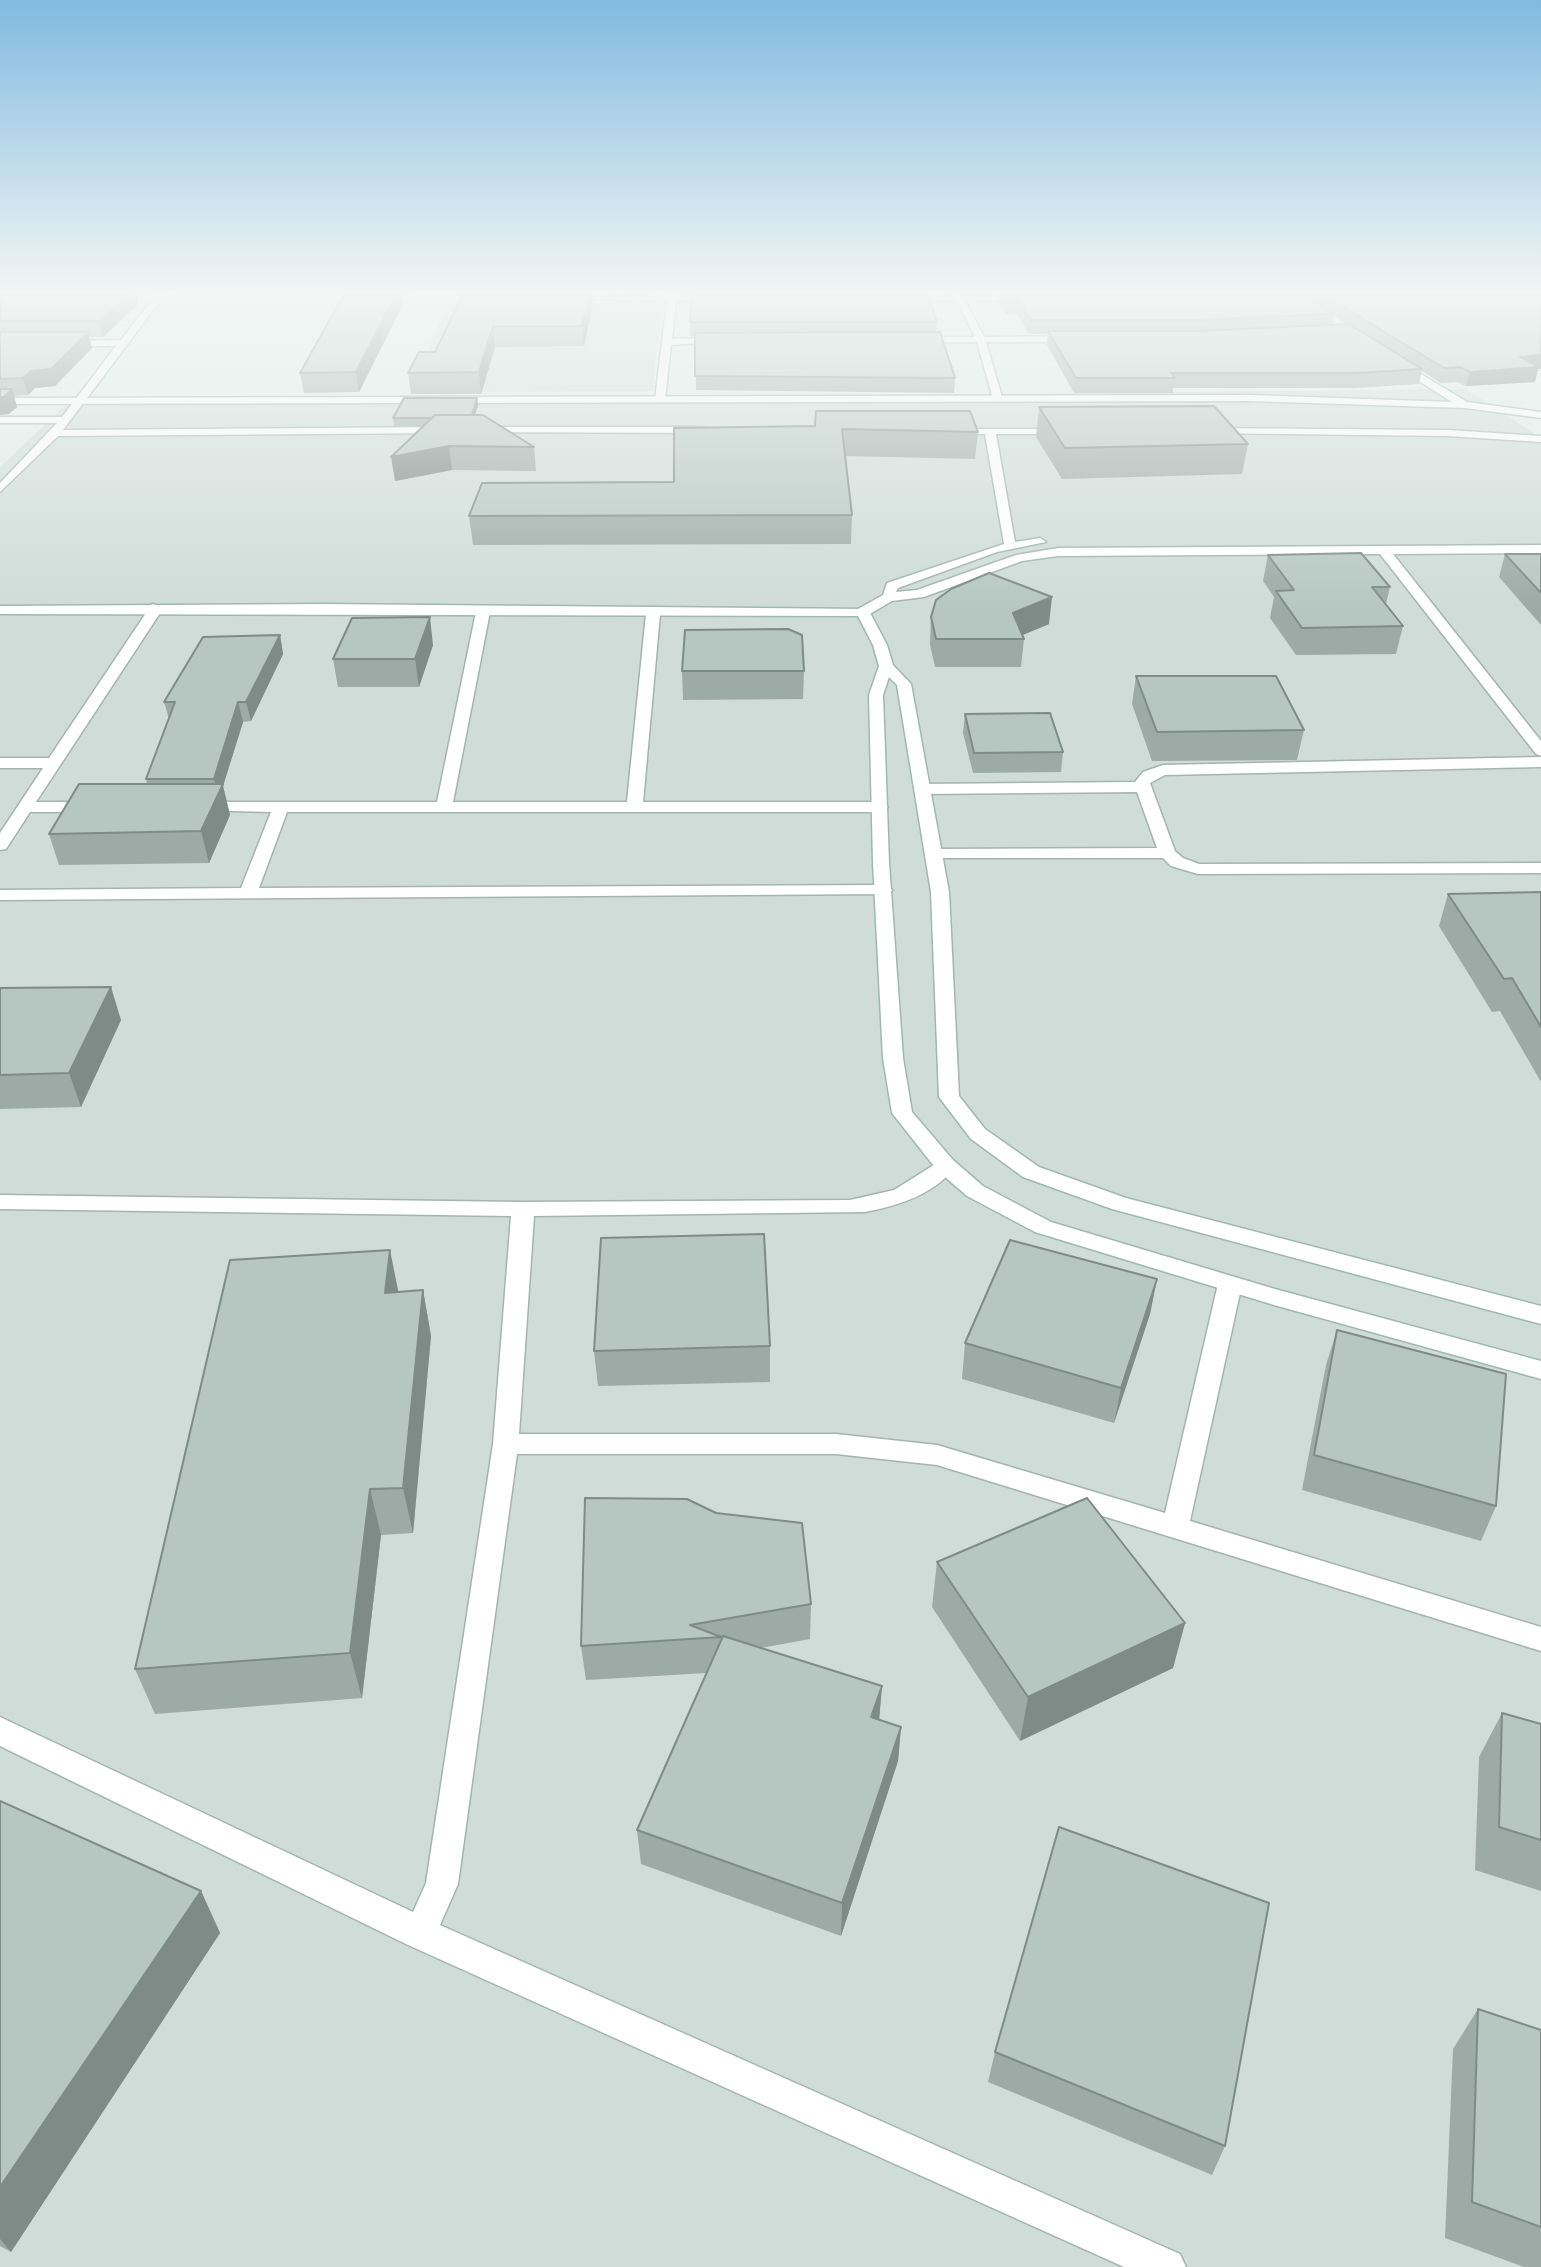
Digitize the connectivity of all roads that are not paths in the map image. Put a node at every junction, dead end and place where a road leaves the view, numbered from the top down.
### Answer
1 (82, 396) edge
2 (660, 396) edge
3 (1450, 396) edge
4 (997, 397) joint
5 (660, 399) junction
6 (0, 401) edge
7 (78, 401) junction
8 (1465, 405) junction
9 (1541, 415) edge
10 (0, 420) edge
11 (64, 420) junction
12 (456, 430) edge
13 (470, 430) edge
14 (716, 430) edge
15 (935, 431) edge
16 (990, 431) junction
17 (1073, 431) edge
18 (1197, 431) edge
19 (55, 433) junction
20 (1541, 439) edge
21 (0, 489) edge
22 (1541, 540) edge
23 (1010, 546) junction
24 (1383, 549) junction
25 (1541, 549) edge
26 (889, 597) junction
27 (157, 607) junction
28 (0, 610) edge
29 (483, 611) junction
30 (863, 612) junction
31 (653, 614) junction
32 (886, 666) junction
33 (1541, 751) edge
34 (0, 762) edge
35 (1541, 762) edge
36 (54, 763) junction
37 (1142, 787) junction
38 (923, 789) junction
39 (25, 807) junction
40 (106, 807) edge
41 (186, 807) edge
42 (281, 807) junction
43 (444, 807) junction
44 (635, 807) junction
45 (880, 807) junction
46 (0, 845) edge
47 (934, 853) junction
48 (1167, 853) junction
49 (1541, 868) edge
50 (883, 890) junction
51 (248, 894) junction
52 (0, 895) edge
53 (945, 1165) junction
54 (0, 1202) edge
55 (523, 1209) junction
56 (1230, 1284) junction
57 (1541, 1315) edge
58 (1541, 1370) edge
59 (506, 1444) junction
60 (1175, 1528) junction
61 (1541, 1639) edge
62 (0, 1731) edge
63 (420, 1933) junction
64 (1167, 2267) edge

1 - 7 street
2 - 5 street
3 - 8 street
4 - 5 street
4 - 8 street
5 - 7 street
6 - 7 street
7 - 11 street
8 - 9 street
10 - 11 street
11 - 19 street
12 - 19 street
13 - 14 street
15 - 16 street
16 - 17 street
16 - 23 street
18 - 20 street
19 - 21 street
22 - 23 street
23 - 26 street
24 - 25 street
24 - 26 street
24 - 33 street
26 - 30 street
27 - 28 street
27 - 29 street
27 - 36 street
29 - 31 street
29 - 43 street
30 - 31 street
30 - 32 street
31 - 44 street
32 - 38 street
32 - 45 street
34 - 36 street
35 - 37 street
36 - 39 street
37 - 38 street
37 - 48 street
38 - 47 street
39 - 40 street
39 - 46 street
41 - 42 street
42 - 43 street
42 - 51 street
43 - 44 street
44 - 45 street
45 - 50 street
47 - 48 street
47 - 57 street
48 - 49 street
50 - 51 street
50 - 53 street
51 - 52 street
53 - 55 street
53 - 56 street
54 - 55 street
55 - 59 street
56 - 58 street
56 - 60 street
59 - 60 street
59 - 63 street
60 - 61 street
62 - 63 street
63 - 64 street

